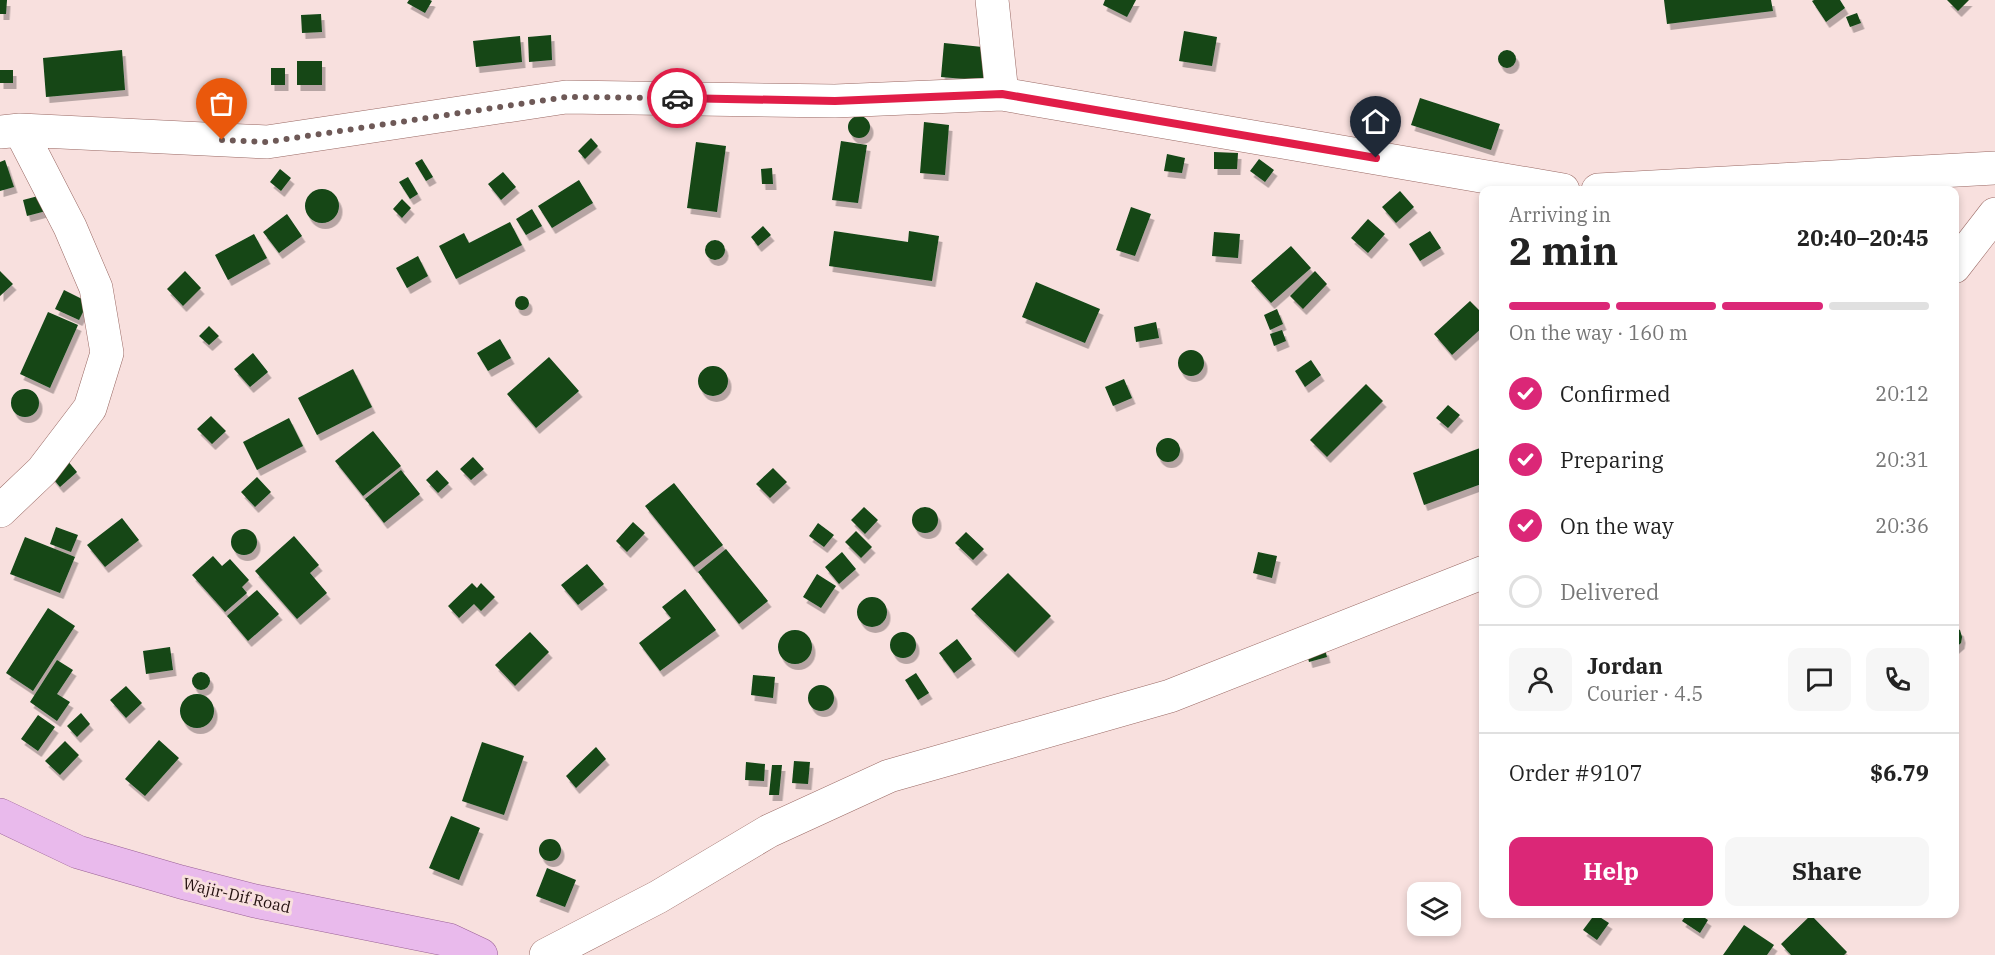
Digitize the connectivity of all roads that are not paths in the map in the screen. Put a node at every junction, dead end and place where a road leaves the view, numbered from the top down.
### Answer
1 (992, 0) edge
2 (1002, 94) junction
3 (10, 131) edge
4 (1995, 168) edge
5 (1540, 186) edge
6 (1670, 186) edge
7 (1995, 214) edge
8 (1959, 261) edge
9 (0, 511) edge
10 (1479, 574) edge
11 (0, 815) edge
12 (446, 948) edge
13 (481, 955) edge
14 (546, 955) edge

1 - 2 street
2 - 3 street
2 - 5 street
3 - 9 street
4 - 6 street
7 - 8 street
10 - 14 street
11 - 12 main road, Wajir-Dif Road
12 - 13 main road, Wajir-Dif Road

